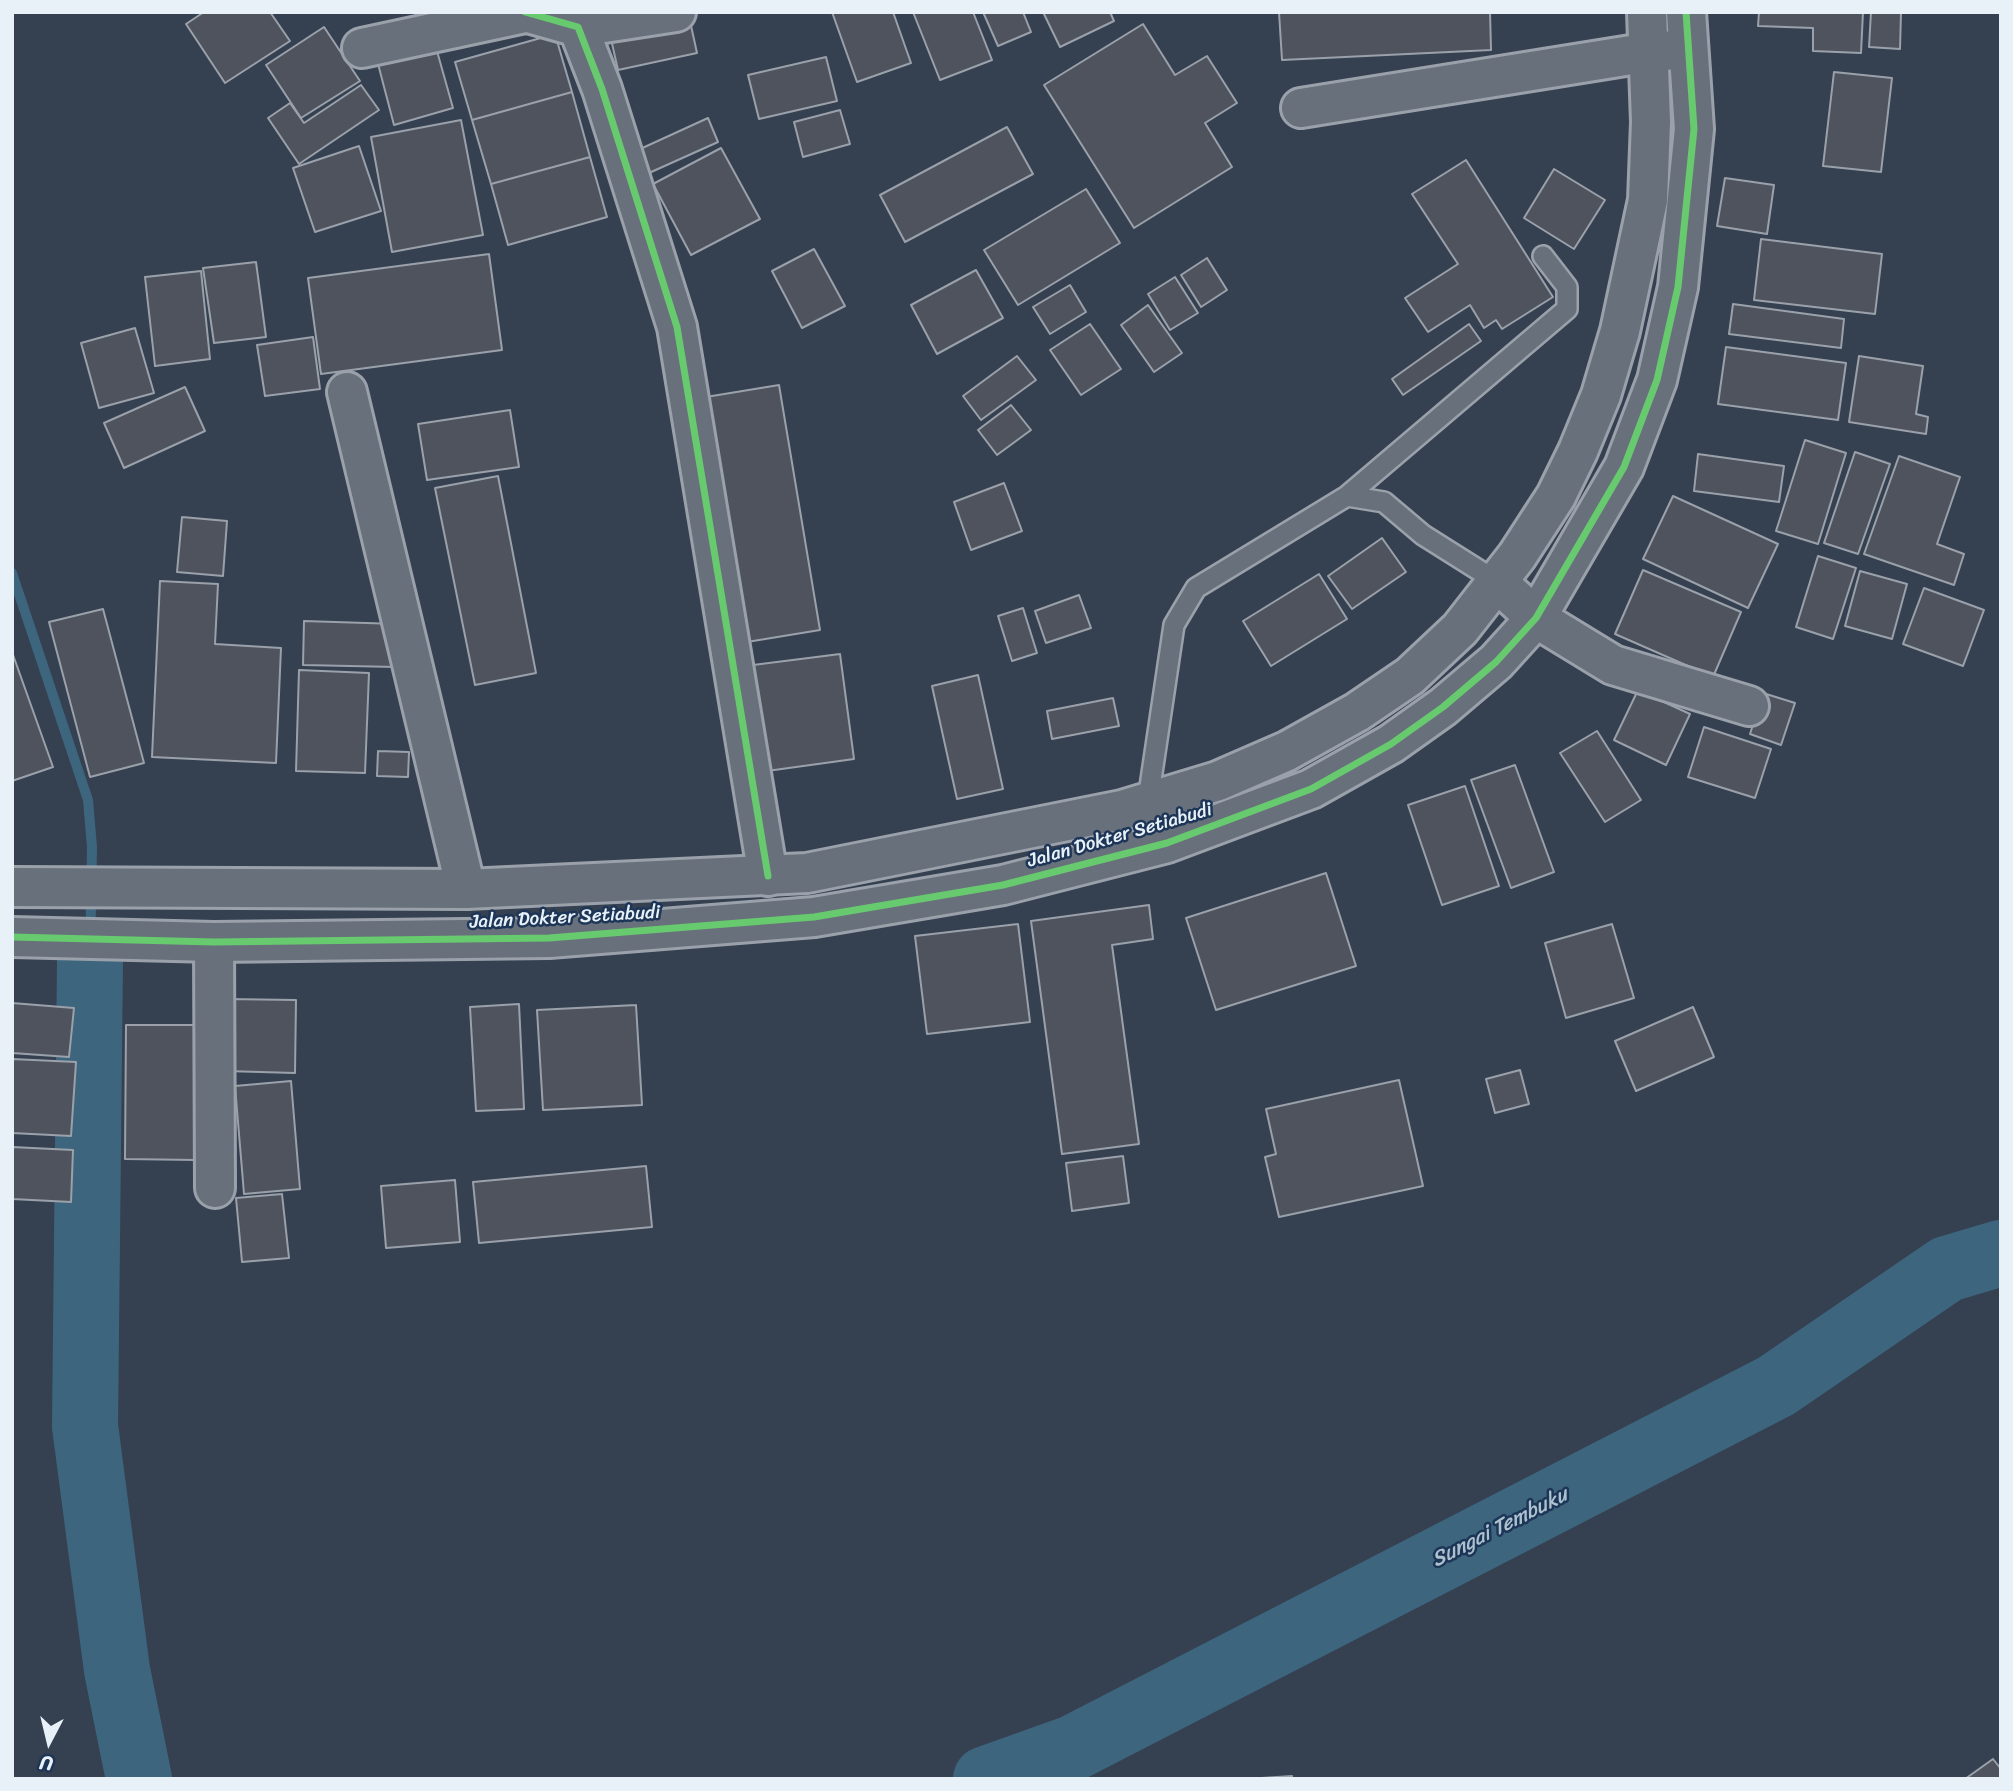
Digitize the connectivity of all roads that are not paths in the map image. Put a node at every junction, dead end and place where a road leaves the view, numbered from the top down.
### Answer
1 (676, 12) edge
2 (1647, 12) edge
3 (525, 13) edge
4 (578, 27) junction
5 (1687, 31) edge
6 (362, 48) dead end
7 (1650, 52) junction
8 (1301, 108) dead end
9 (1543, 256) dead end
10 (347, 392) dead end
11 (1347, 496) junction
12 (1496, 582) junction
13 (1536, 618) junction
14 (1749, 706) dead end
15 (1148, 800) junction
16 (768, 876) junction
17 (12, 887) edge
18 (466, 889) junction
19 (12, 937) edge
20 (214, 942) junction
21 (215, 1188) dead end

1 - 4 street
2 - 7 street, Jalan Dokter Setiabudi
3 - 4 street
3 - 6 street
4 - 16 street
5 - 7 street
5 - 13 street, Jalan Dokter Setiabudi
7 - 8 street
7 - 12 street, Jalan Dokter Setiabudi
9 - 11 lane
10 - 18 street
11 - 12 lane
11 - 15 lane
12 - 13 street
12 - 15 street, Jalan Dokter Setiabudi
13 - 14 street
13 - 20 street, Jalan Dokter Setiabudi
15 - 16 street, Jalan Dokter Setiabudi
16 - 18 street, Jalan Dokter Setiabudi
17 - 18 street, Jalan Dokter Setiabudi
19 - 20 street, Jalan Dokter Setiabudi
20 - 21 street

